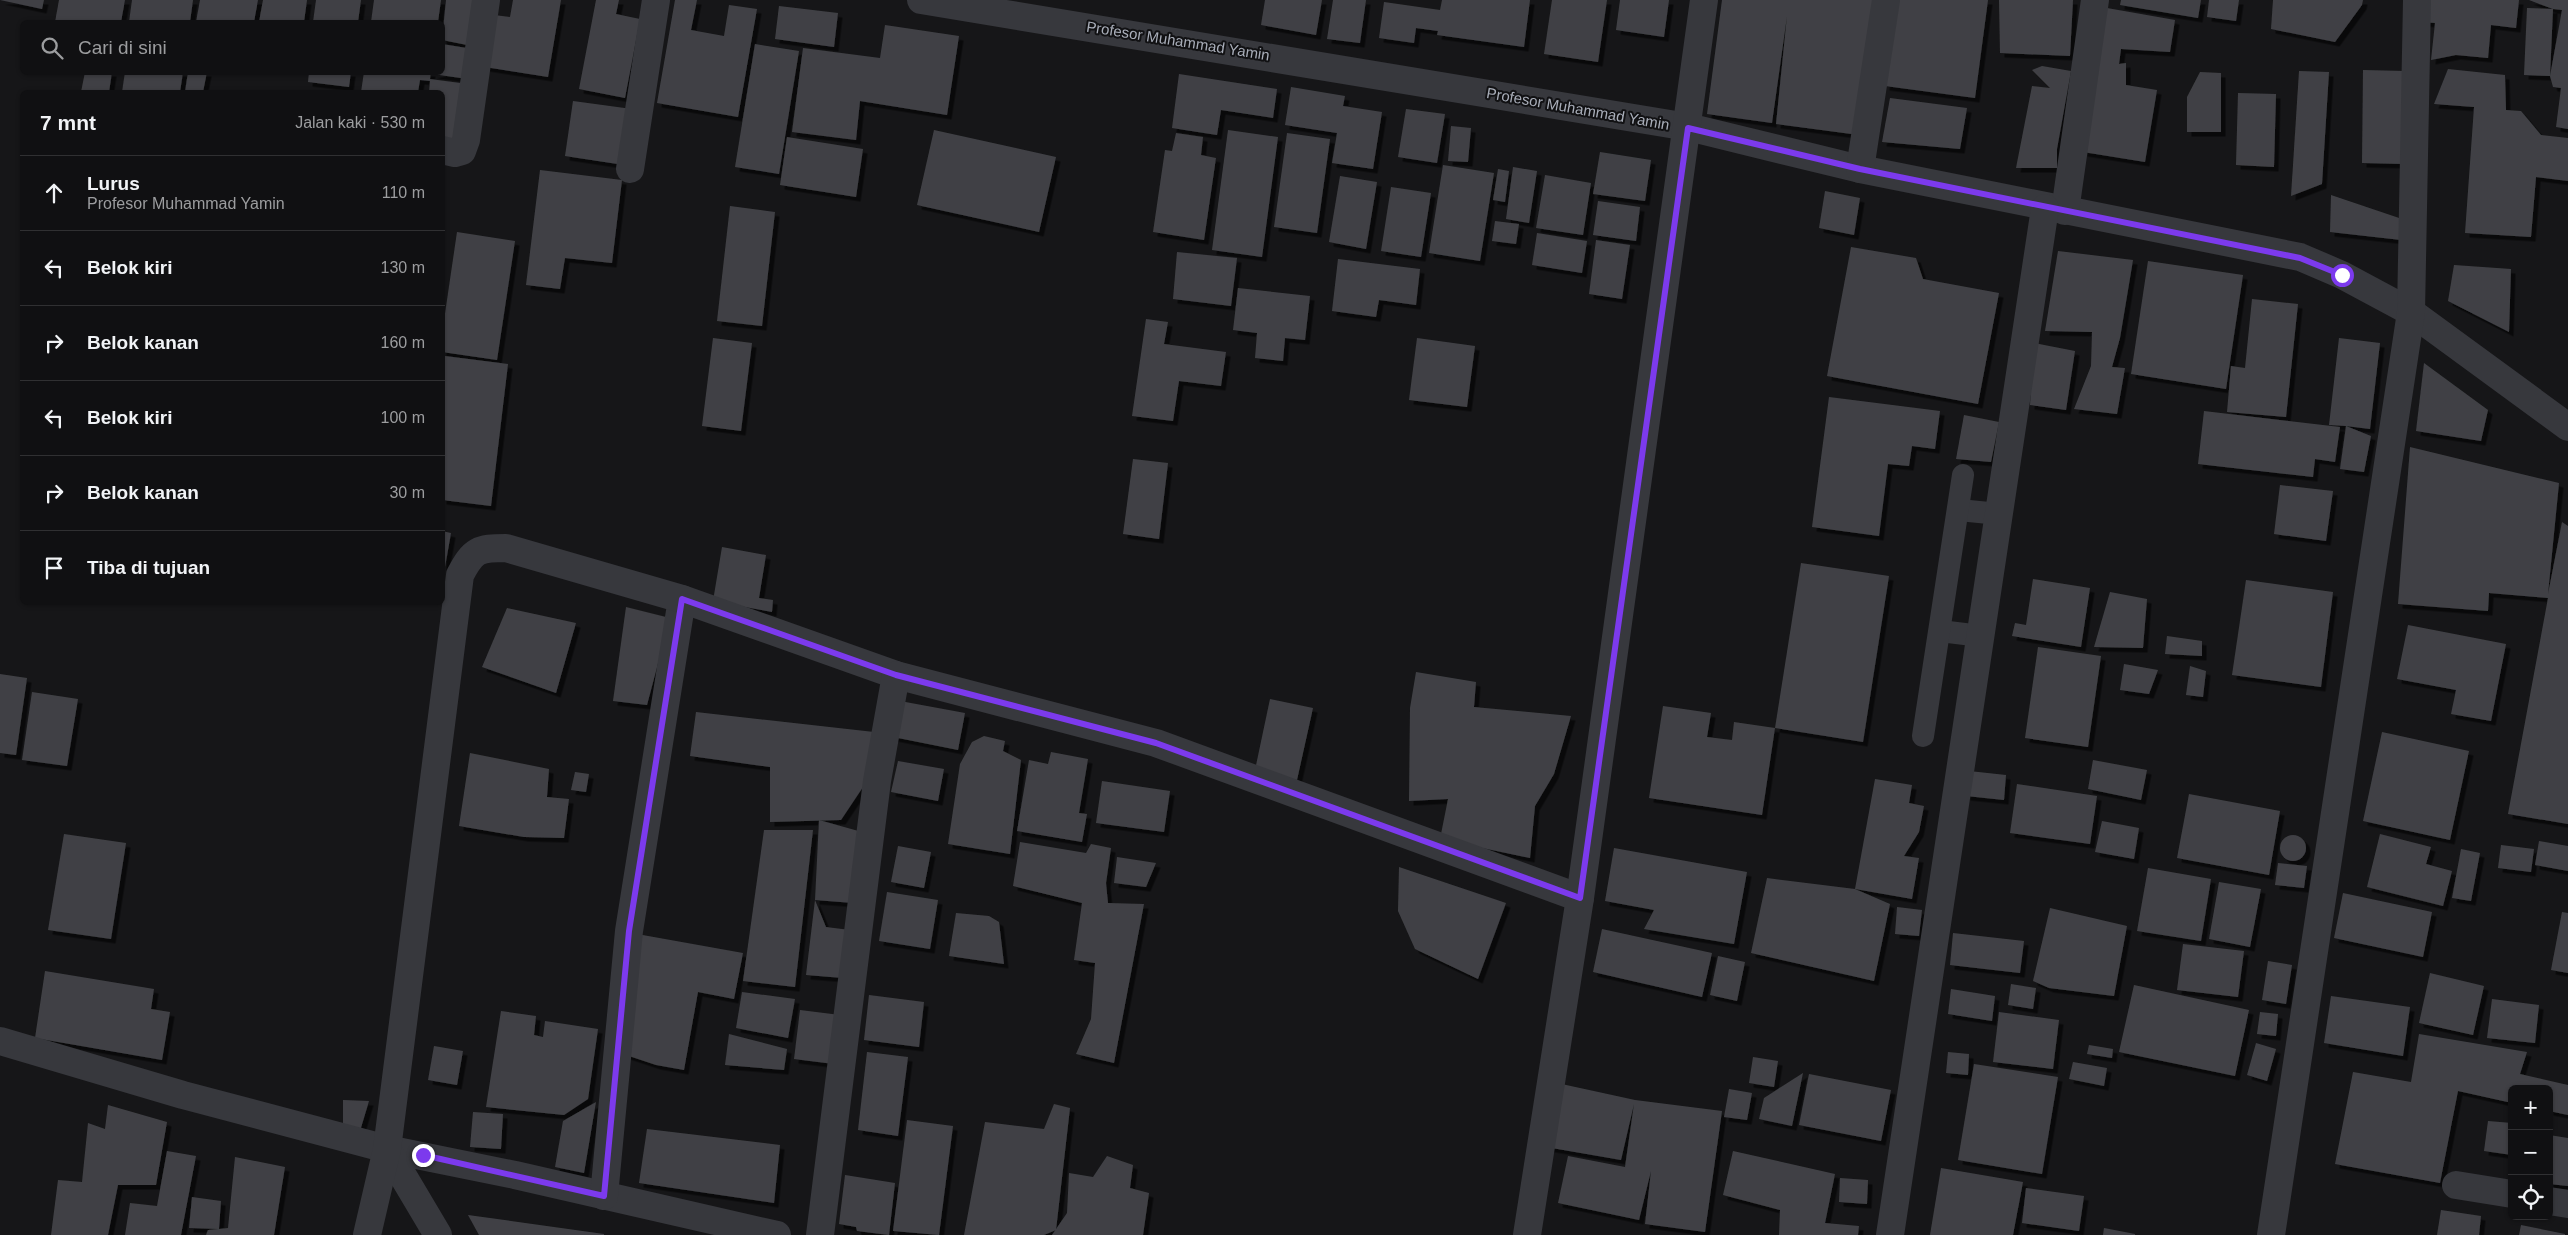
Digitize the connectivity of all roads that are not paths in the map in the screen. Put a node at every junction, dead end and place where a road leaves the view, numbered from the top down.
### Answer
1 (486, 0) edge
2 (656, 0) edge
3 (921, 0) edge
4 (1704, 0) edge
5 (1886, 0) edge
6 (2095, 0) edge
7 (2417, 0) edge
8 (1688, 128) junction
9 (445, 151) edge
10 (630, 169) dead end
11 (1860, 169) junction
12 (2055, 210) junction
13 (2412, 312) junction
14 (2568, 427) edge
15 (1963, 476) dead end
16 (1959, 510) junction
17 (1999, 514) junction
18 (682, 599) junction
19 (1940, 631) junction
20 (1981, 636) junction
21 (896, 675) junction
22 (1923, 736) dead end
23 (1580, 898) junction
24 (0, 1041) edge
25 (387, 1149) junction
26 (2456, 1185) dead end
27 (2508, 1193) edge
28 (604, 1196) junction
29 (2553, 1202) edge
30 (2568, 1204) edge
31 (367, 1235) edge
32 (438, 1235) edge
33 (777, 1235) edge
34 (820, 1235) edge
35 (1527, 1235) edge
36 (1890, 1235) edge
37 (2271, 1235) edge

1 - 9 street
2 - 10 street
3 - 8 street, Profesor Muhammad Yamin
4 - 8 street
5 - 11 street
6 - 12 street
7 - 13 street
8 - 11 street, Profesor Muhammad Yamin
8 - 23 street
11 - 12 street, Profesor Muhammad Yamin
12 - 13 street, Profesor Muhammad Yamin
12 - 17 street
13 - 14 street, Profesor Muhammad Yamin
13 - 37 street
15 - 16 lane
16 - 17 lane
16 - 19 lane
17 - 20 street
18 - 21 street
18 - 25 street
18 - 28 street
19 - 20 lane
19 - 22 lane
20 - 36 street
21 - 23 street
21 - 34 street
23 - 35 street
24 - 25 street
25 - 28 street
25 - 31 street
25 - 32 street
26 - 27 street
28 - 33 street
29 - 30 street

